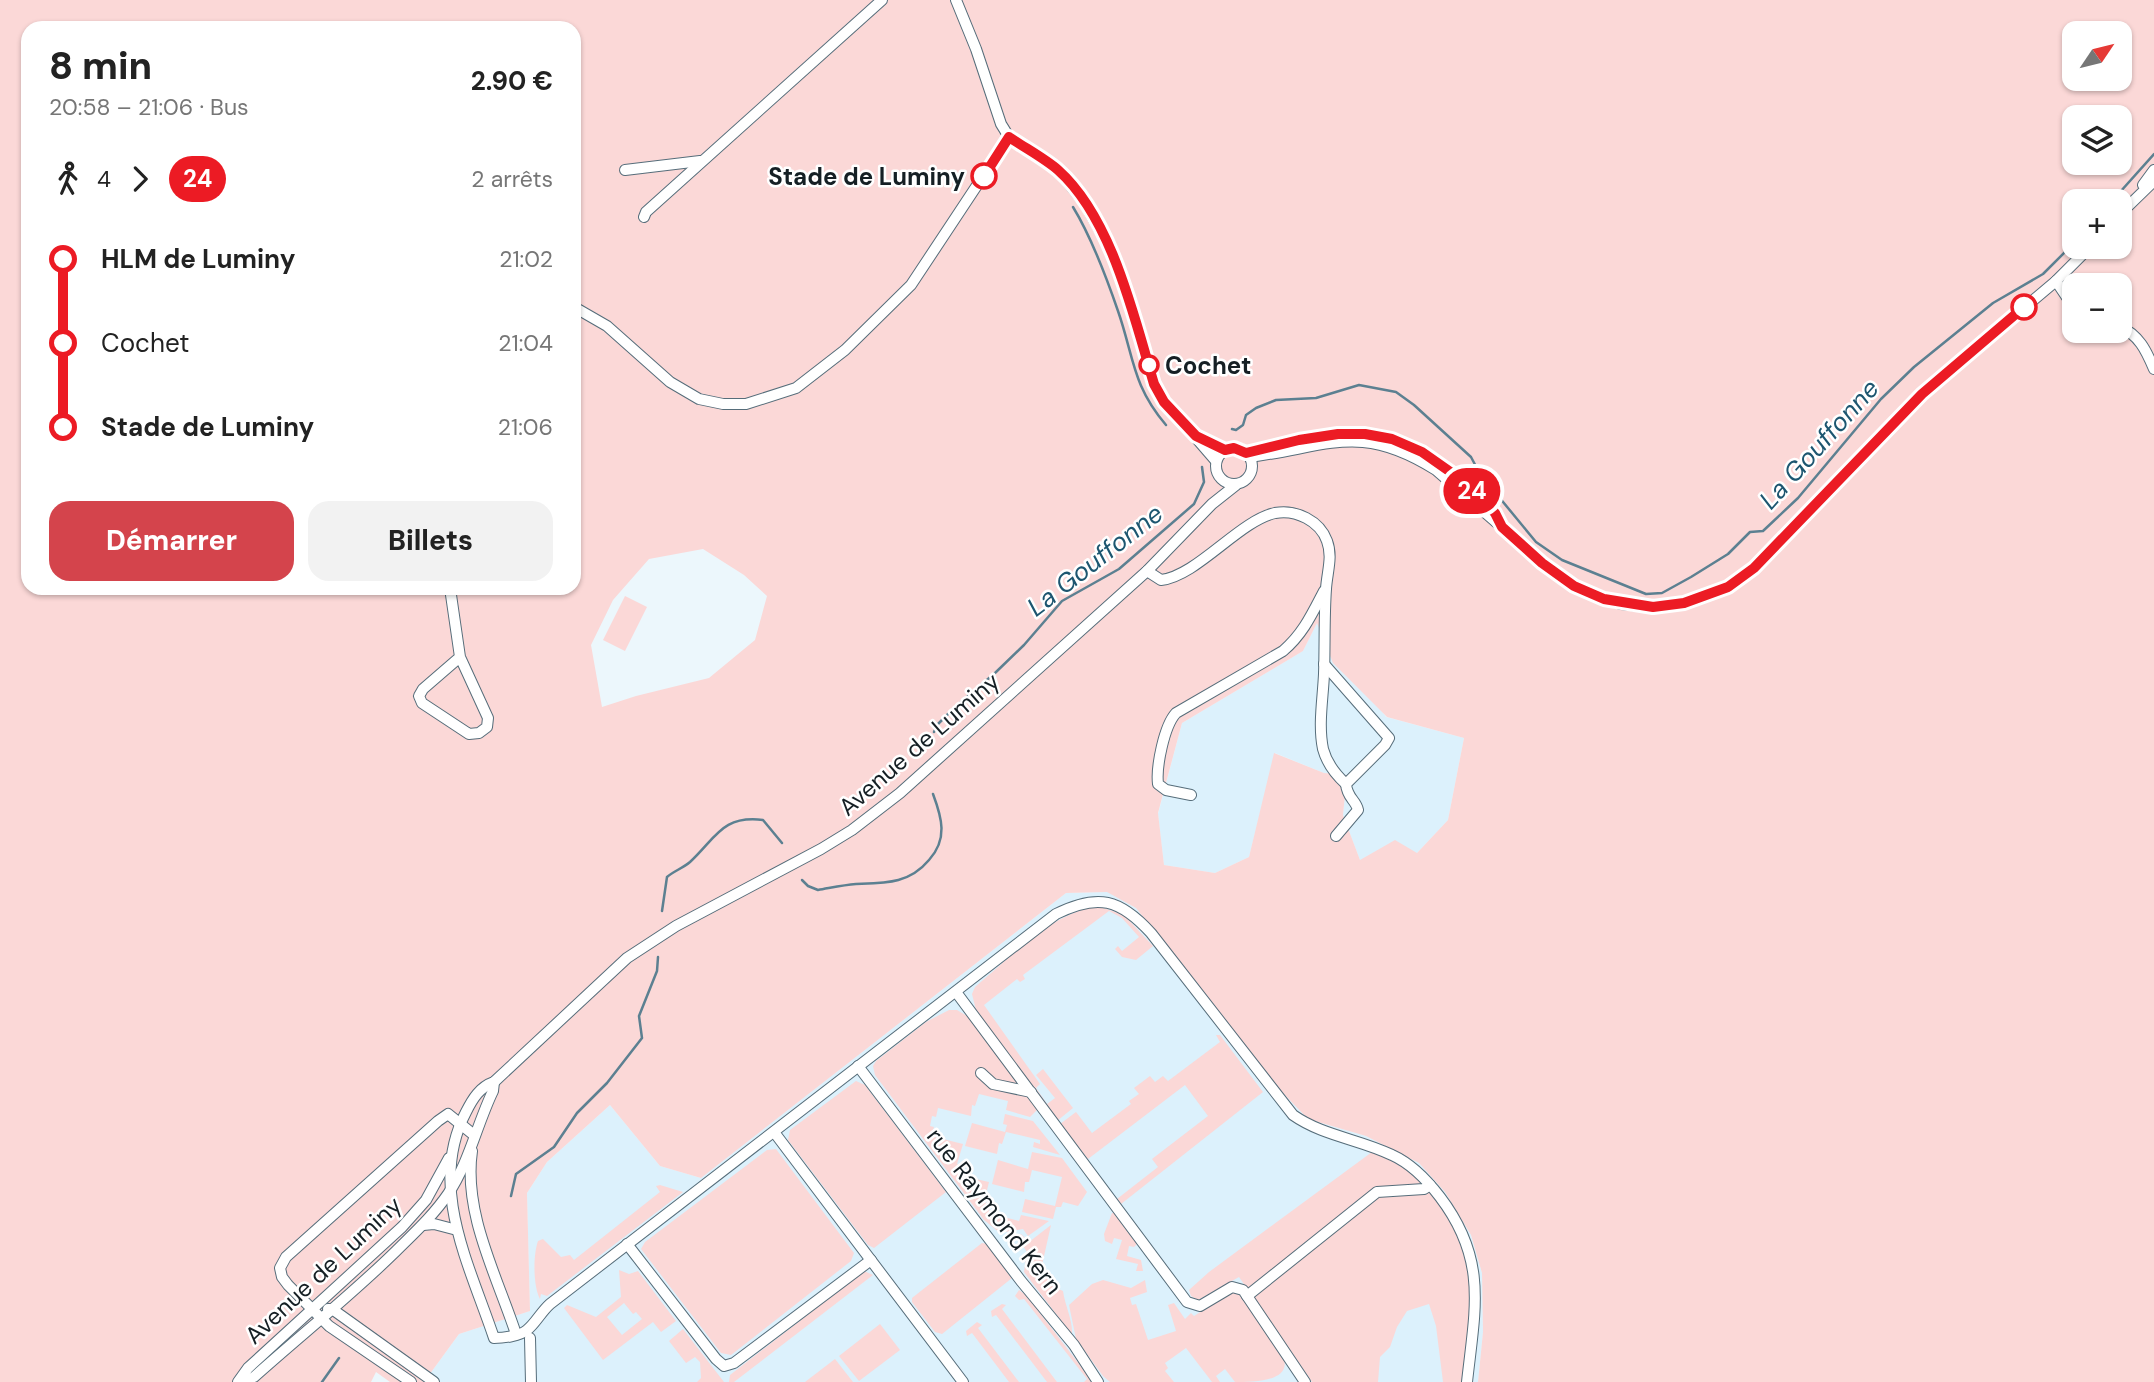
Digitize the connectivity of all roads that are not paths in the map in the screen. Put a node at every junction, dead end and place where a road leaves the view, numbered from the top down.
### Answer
1 (882, 0) edge
2 (956, 0) edge
3 (1009, 137) junction
4 (700, 161) junction
5 (625, 170) dead end
6 (2154, 170) edge
7 (2154, 181) edge
8 (2137, 197) junction
9 (2132, 202) edge
10 (644, 217) dead end
11 (2078, 259) edge
12 (2056, 281) junction
13 (2062, 290) edge
14 (581, 311) edge
15 (2132, 333) edge
16 (2154, 369) edge
17 (1196, 436) junction
18 (1225, 450) junction
19 (1277, 454) junction
20 (1249, 457) junction
21 (1216, 461) junction
22 (1252, 470) junction
23 (1220, 479) junction
24 (1236, 485) junction
25 (1212, 504) junction
26 (1147, 571) junction
27 (1326, 587) junction
28 (451, 595) edge
29 (460, 657) junction
30 (1324, 664) junction
31 (1346, 784) junction
32 (1191, 795) dead end
33 (1336, 836) dead end
34 (956, 992) junction
35 (858, 1066) junction
36 (981, 1073) dead end
37 (494, 1082) junction
38 (1031, 1092) junction
39 (460, 1123) junction
40 (774, 1132) junction
41 (474, 1135) junction
42 (453, 1149) junction
43 (1430, 1185) junction
44 (450, 1191) junction
45 (423, 1225) junction
46 (457, 1230) junction
47 (627, 1244) junction
48 (871, 1260) junction
49 (1247, 1296) junction
50 (503, 1297) junction
51 (482, 1304) junction
52 (313, 1308) junction
53 (332, 1309) junction
54 (321, 1319) junction
55 (516, 1334) junction
56 (530, 1338) dead end
57 (240, 1382) edge
58 (411, 1382) edge
59 (435, 1382) edge
60 (531, 1382) edge
61 (963, 1382) edge
62 (1098, 1382) edge
63 (1305, 1382) edge
64 (1467, 1382) edge

1 - 4 street
2 - 3 street
3 - 14 street
3 - 17 street
4 - 5 street
4 - 10 street
6 - 8 street
7 - 8 street
8 - 9 street
11 - 12 street
12 - 13 street
12 - 19 street
15 - 16 street
17 - 18 street
17 - 21 street
18 - 20 street
18 - 21 street
19 - 20 street
19 - 22 street
20 - 22 street
21 - 23 street
22 - 24 street
23 - 24 street
23 - 25 street, Avenue de Luminy
24 - 25 street, Avenue de Luminy
25 - 26 street, Avenue de Luminy
26 - 27 street
26 - 37 street, Avenue de Luminy
27 - 30 street
27 - 32 street
28 - 29 street
29 - 29 street
30 - 31 street
30 - 31 street
31 - 33 street
34 - 35 street
34 - 38 street
34 - 43 street
35 - 40 street
35 - 62 street, rue Raymond Kern
36 - 38 street
37 - 39 street, Avenue de Luminy
37 - 41 street, Avenue de Luminy
38 - 49 street
39 - 41 street
39 - 42 street, Avenue de Luminy
39 - 52 street
40 - 47 street
40 - 48 street
41 - 44 street, Avenue de Luminy
41 - 50 street, Avenue de Luminy
42 - 44 street, Avenue de Luminy
42 - 52 street, Avenue de Luminy
43 - 49 street
43 - 64 street
44 - 45 street, Avenue de Luminy
44 - 46 street, Avenue de Luminy
45 - 46 street, Avenue de Luminy
45 - 53 street, Avenue de Luminy
46 - 51 street, Avenue de Luminy
47 - 48 street
47 - 55 street
48 - 61 street
49 - 63 street
50 - 51 street
50 - 55 street, Avenue de Luminy
51 - 55 street, Avenue de Luminy
52 - 53 street
52 - 54 street
52 - 57 street, Avenue de Luminy
53 - 54 street, Avenue de Luminy
53 - 59 street
54 - 57 street, Avenue de Luminy
54 - 58 street
56 - 60 street

